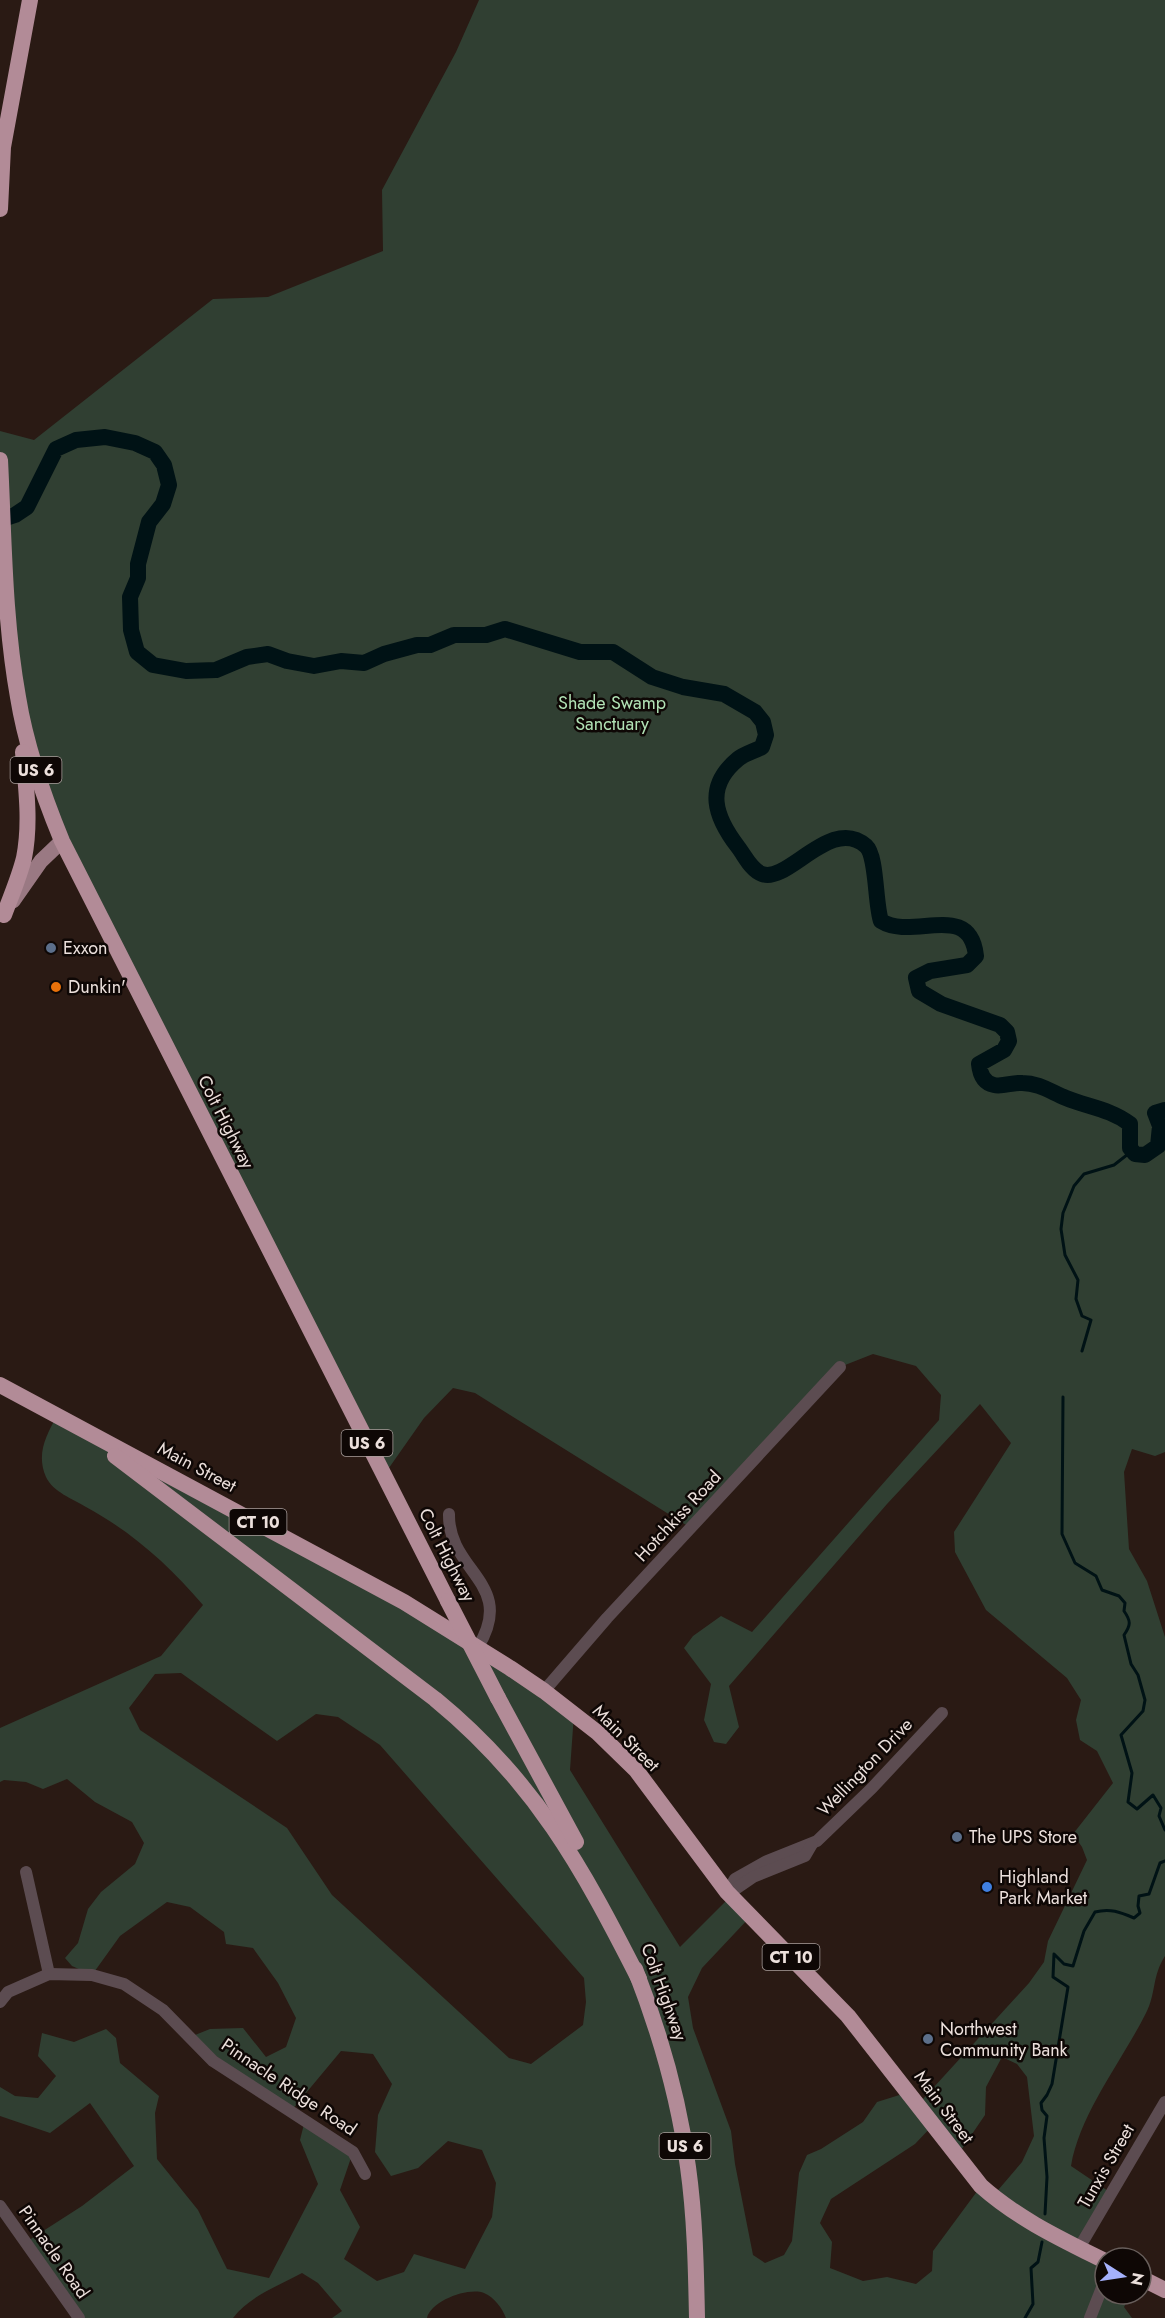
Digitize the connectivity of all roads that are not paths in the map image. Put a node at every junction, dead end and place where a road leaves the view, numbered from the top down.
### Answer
1 (30, 0) edge
2 (2, 147) edge
3 (0, 209) edge
4 (0, 460) edge
5 (18, 697) junction
6 (62, 841) junction
7 (2, 918) edge
8 (840, 1367) dead end
9 (0, 1385) edge
10 (57, 1416) junction
11 (449, 1514) dead end
12 (478, 1647) junction
13 (544, 1691) junction
14 (942, 1713) dead end
15 (26, 1872) dead end
16 (727, 1892) junction
17 (49, 1974) junction
18 (639, 1979) junction
19 (0, 2002) edge
20 (1165, 2102) edge
21 (365, 2174) dead end
22 (0, 2206) edge
23 (1079, 2248) junction
24 (1093, 2254) edge
25 (79, 2318) edge
26 (697, 2318) edge

1 - 2 highway
2 - 3 highway
4 - 5 highway, US 6
5 - 6 highway, US 6
5 - 7 highway
6 - 7 main road
6 - 18 highway, Colt Highway / US 6, bridge
8 - 13 street, Hotchkiss Road
9 - 10 highway, Main Street / CT 10
10 - 12 highway, Main Street / CT 10
10 - 18 highway
11 - 12 street
12 - 13 highway, Main Street / CT 10
13 - 16 highway, Main Street / CT 10
14 - 16 street, Wellington Drive
15 - 17 street
16 - 23 highway, Main Street / CT 10
17 - 19 street, Pinnacle Ridge Road
17 - 21 street, Pinnacle Ridge Road
18 - 26 highway, Colt Highway / US 6
20 - 23 street, Tunxis Street
22 - 25 street, Pinnacle Road
23 - 24 highway, Main Street / CT 10

